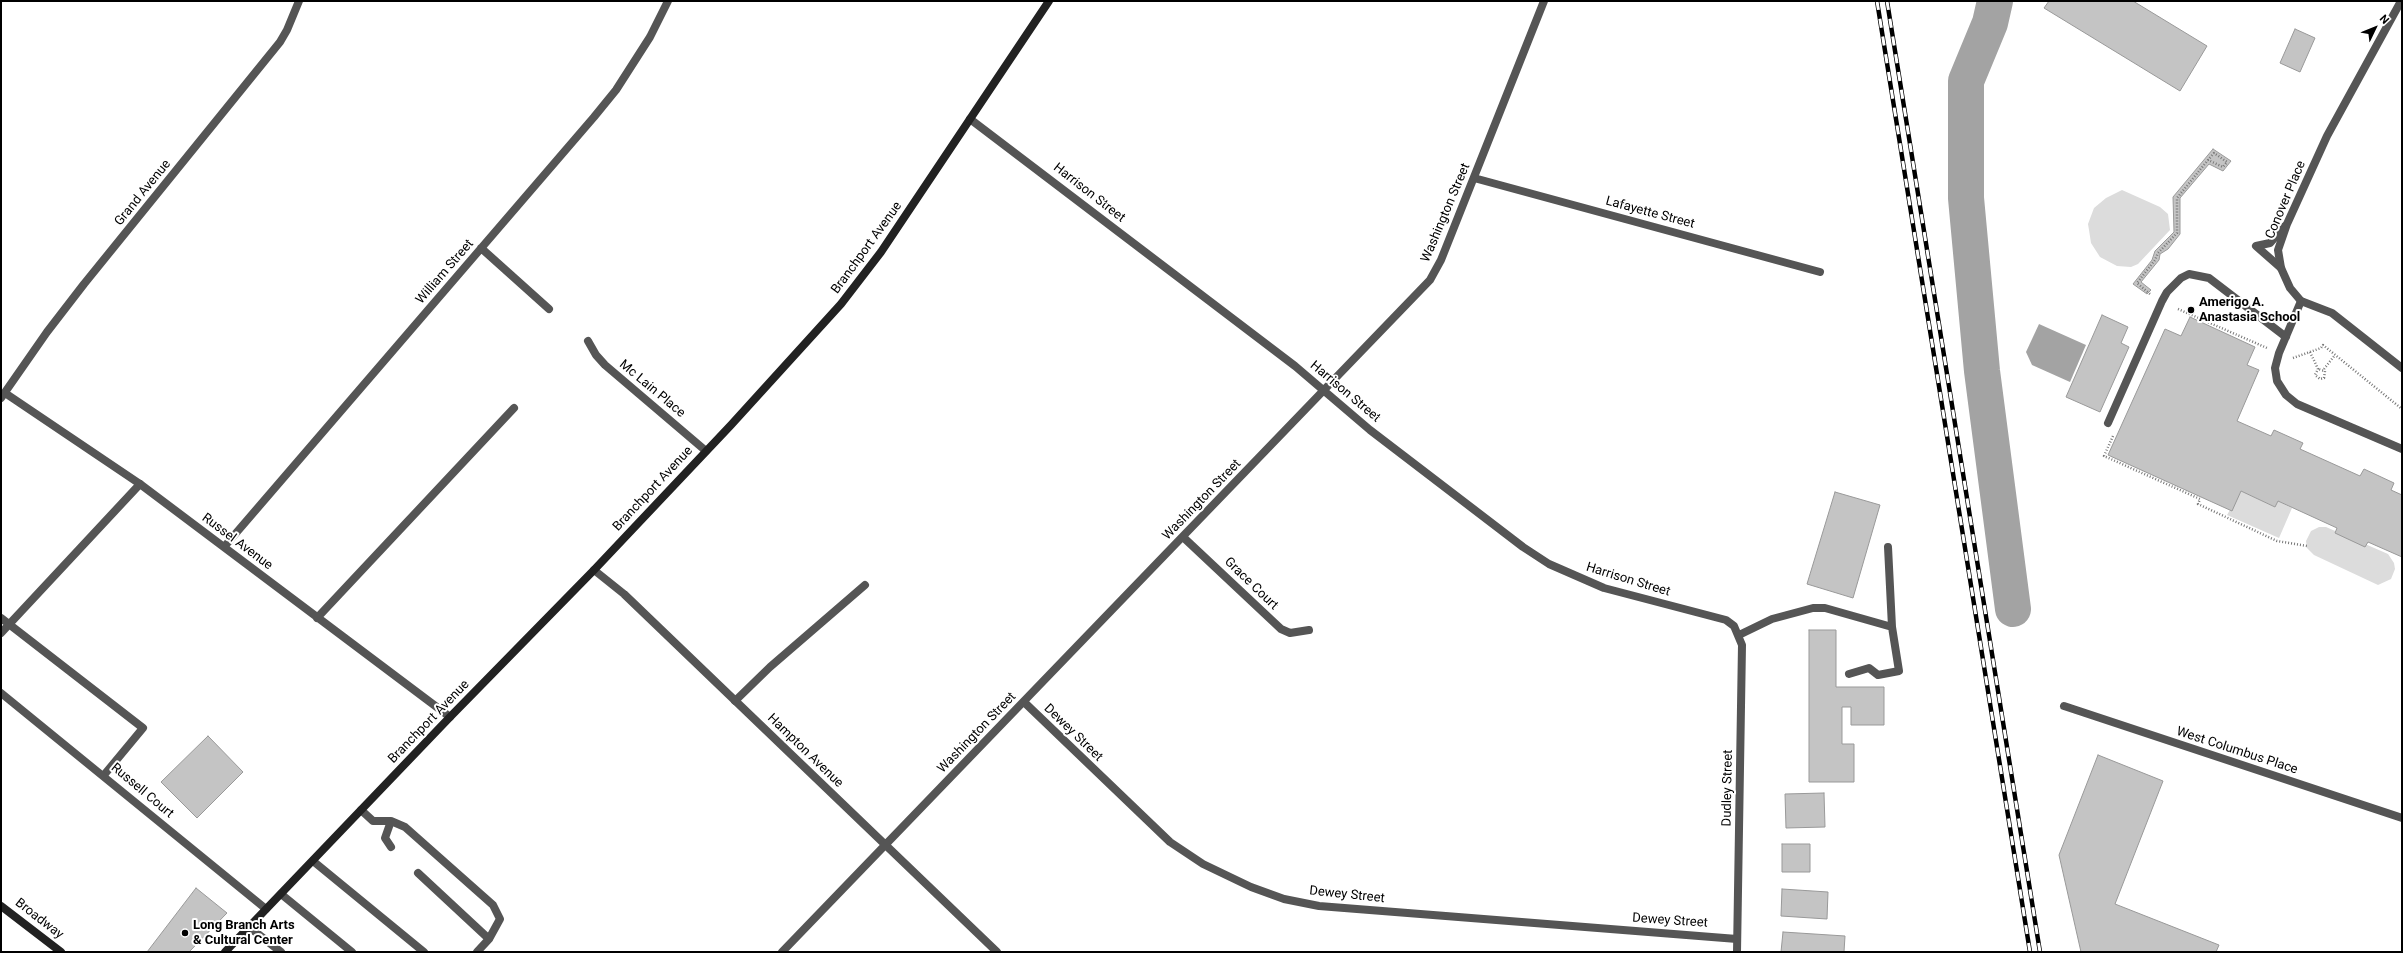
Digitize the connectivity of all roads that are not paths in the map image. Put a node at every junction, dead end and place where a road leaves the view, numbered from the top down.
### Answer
1 (299, 1) edge
2 (668, 1) edge
3 (1544, 1) edge
4 (2401, 1) edge
5 (1046, 2) edge
6 (970, 118) junction
7 (1474, 178) junction
8 (2287, 224) junction
9 (481, 248) junction
10 (2281, 268) junction
11 (1820, 272) dead end
12 (2301, 301) junction
13 (549, 309) dead end
14 (2286, 336) junction
15 (588, 342) dead end
16 (2402, 368) edge
17 (1323, 391) junction
18 (3, 395) edge
19 (514, 408) dead end
20 (2108, 423) road end
21 (2402, 449) edge
22 (706, 451) junction
23 (140, 484) junction
24 (1183, 537) junction
25 (224, 547) junction
26 (1888, 547) dead end
27 (594, 570) junction
28 (865, 585) dead end
29 (1, 618) edge
30 (317, 618) junction
31 (9, 623) junction
32 (1734, 626) joint
33 (1892, 627) junction
34 (1309, 630) dead end
35 (1, 633) edge
36 (1740, 635) junction
37 (1849, 674) dead end
38 (1, 693) edge
39 (735, 701) junction
40 (1024, 702) junction
41 (2064, 706) dead end
42 (450, 717) junction
43 (104, 776) junction
44 (361, 810) junction
45 (2402, 818) edge
46 (391, 821) junction
47 (886, 845) junction
48 (392, 847) dead end
49 (313, 861) junction
50 (418, 873) dead end
51 (281, 894) junction
52 (1, 906) edge
53 (266, 909) junction
54 (249, 927) junction
55 (489, 938) junction
56 (1738, 939) junction
57 (61, 952) edge
58 (225, 952) edge
59 (281, 952) edge
60 (352, 952) edge
61 (424, 952) edge
62 (477, 952) edge
63 (782, 952) edge
64 (997, 952) edge
65 (1737, 952) edge

1 - 18 street, Grand Avenue
2 - 9 street, William Street
3 - 7 street, Washington Street
4 - 8 street, Conover Place
5 - 6 street, Branchport Avenue
6 - 17 street, Harrison Street
6 - 22 street, Branchport Avenue
7 - 11 street, Lafayette Street
7 - 17 street, Washington Street
8 - 10 street, Conover Place
8 - 10 street
9 - 13 street
9 - 25 street, William Street
10 - 12 street, Conover Place
12 - 14 street
12 - 16 street
14 - 20 street
14 - 21 street
15 - 22 street, Mc Lain Place
17 - 24 street, Washington Street
17 - 32 street, Harrison Street
18 - 23 street, Russel Avenue
19 - 30 street
22 - 27 street, Branchport Avenue
23 - 25 street, Russel Avenue
23 - 31 street
24 - 34 street, Grace Court
24 - 40 street, Washington Street
25 - 30 street, Russel Avenue
26 - 33 street
27 - 39 street, Hampton Avenue
27 - 42 street, Branchport Avenue
28 - 39 street
29 - 31 street
30 - 42 street, Russel Avenue
31 - 35 street
31 - 43 street
32 - 36 street, Dudley Street
33 - 36 street
33 - 37 street
36 - 56 street, Dudley Street
38 - 43 street, Russell Court
39 - 47 street, Hampton Avenue
40 - 47 street, Washington Street
40 - 56 street, Dewey Street
41 - 45 street, West Columbus Place
42 - 44 street, Branchport Avenue
43 - 53 street, Russell Court
44 - 46 street
44 - 49 street, Branchport Avenue
46 - 48 street
46 - 55 street
47 - 63 street, Washington Street
47 - 64 street, Hampton Avenue
49 - 51 street, Branchport Avenue
49 - 61 street
50 - 55 street
51 - 53 street, Branchport Avenue
51 - 60 street
52 - 57 street, Broadway
53 - 54 street, Branchport Avenue
54 - 58 street, Branchport Avenue
54 - 59 street
55 - 62 street
56 - 65 street, Dudley Street

